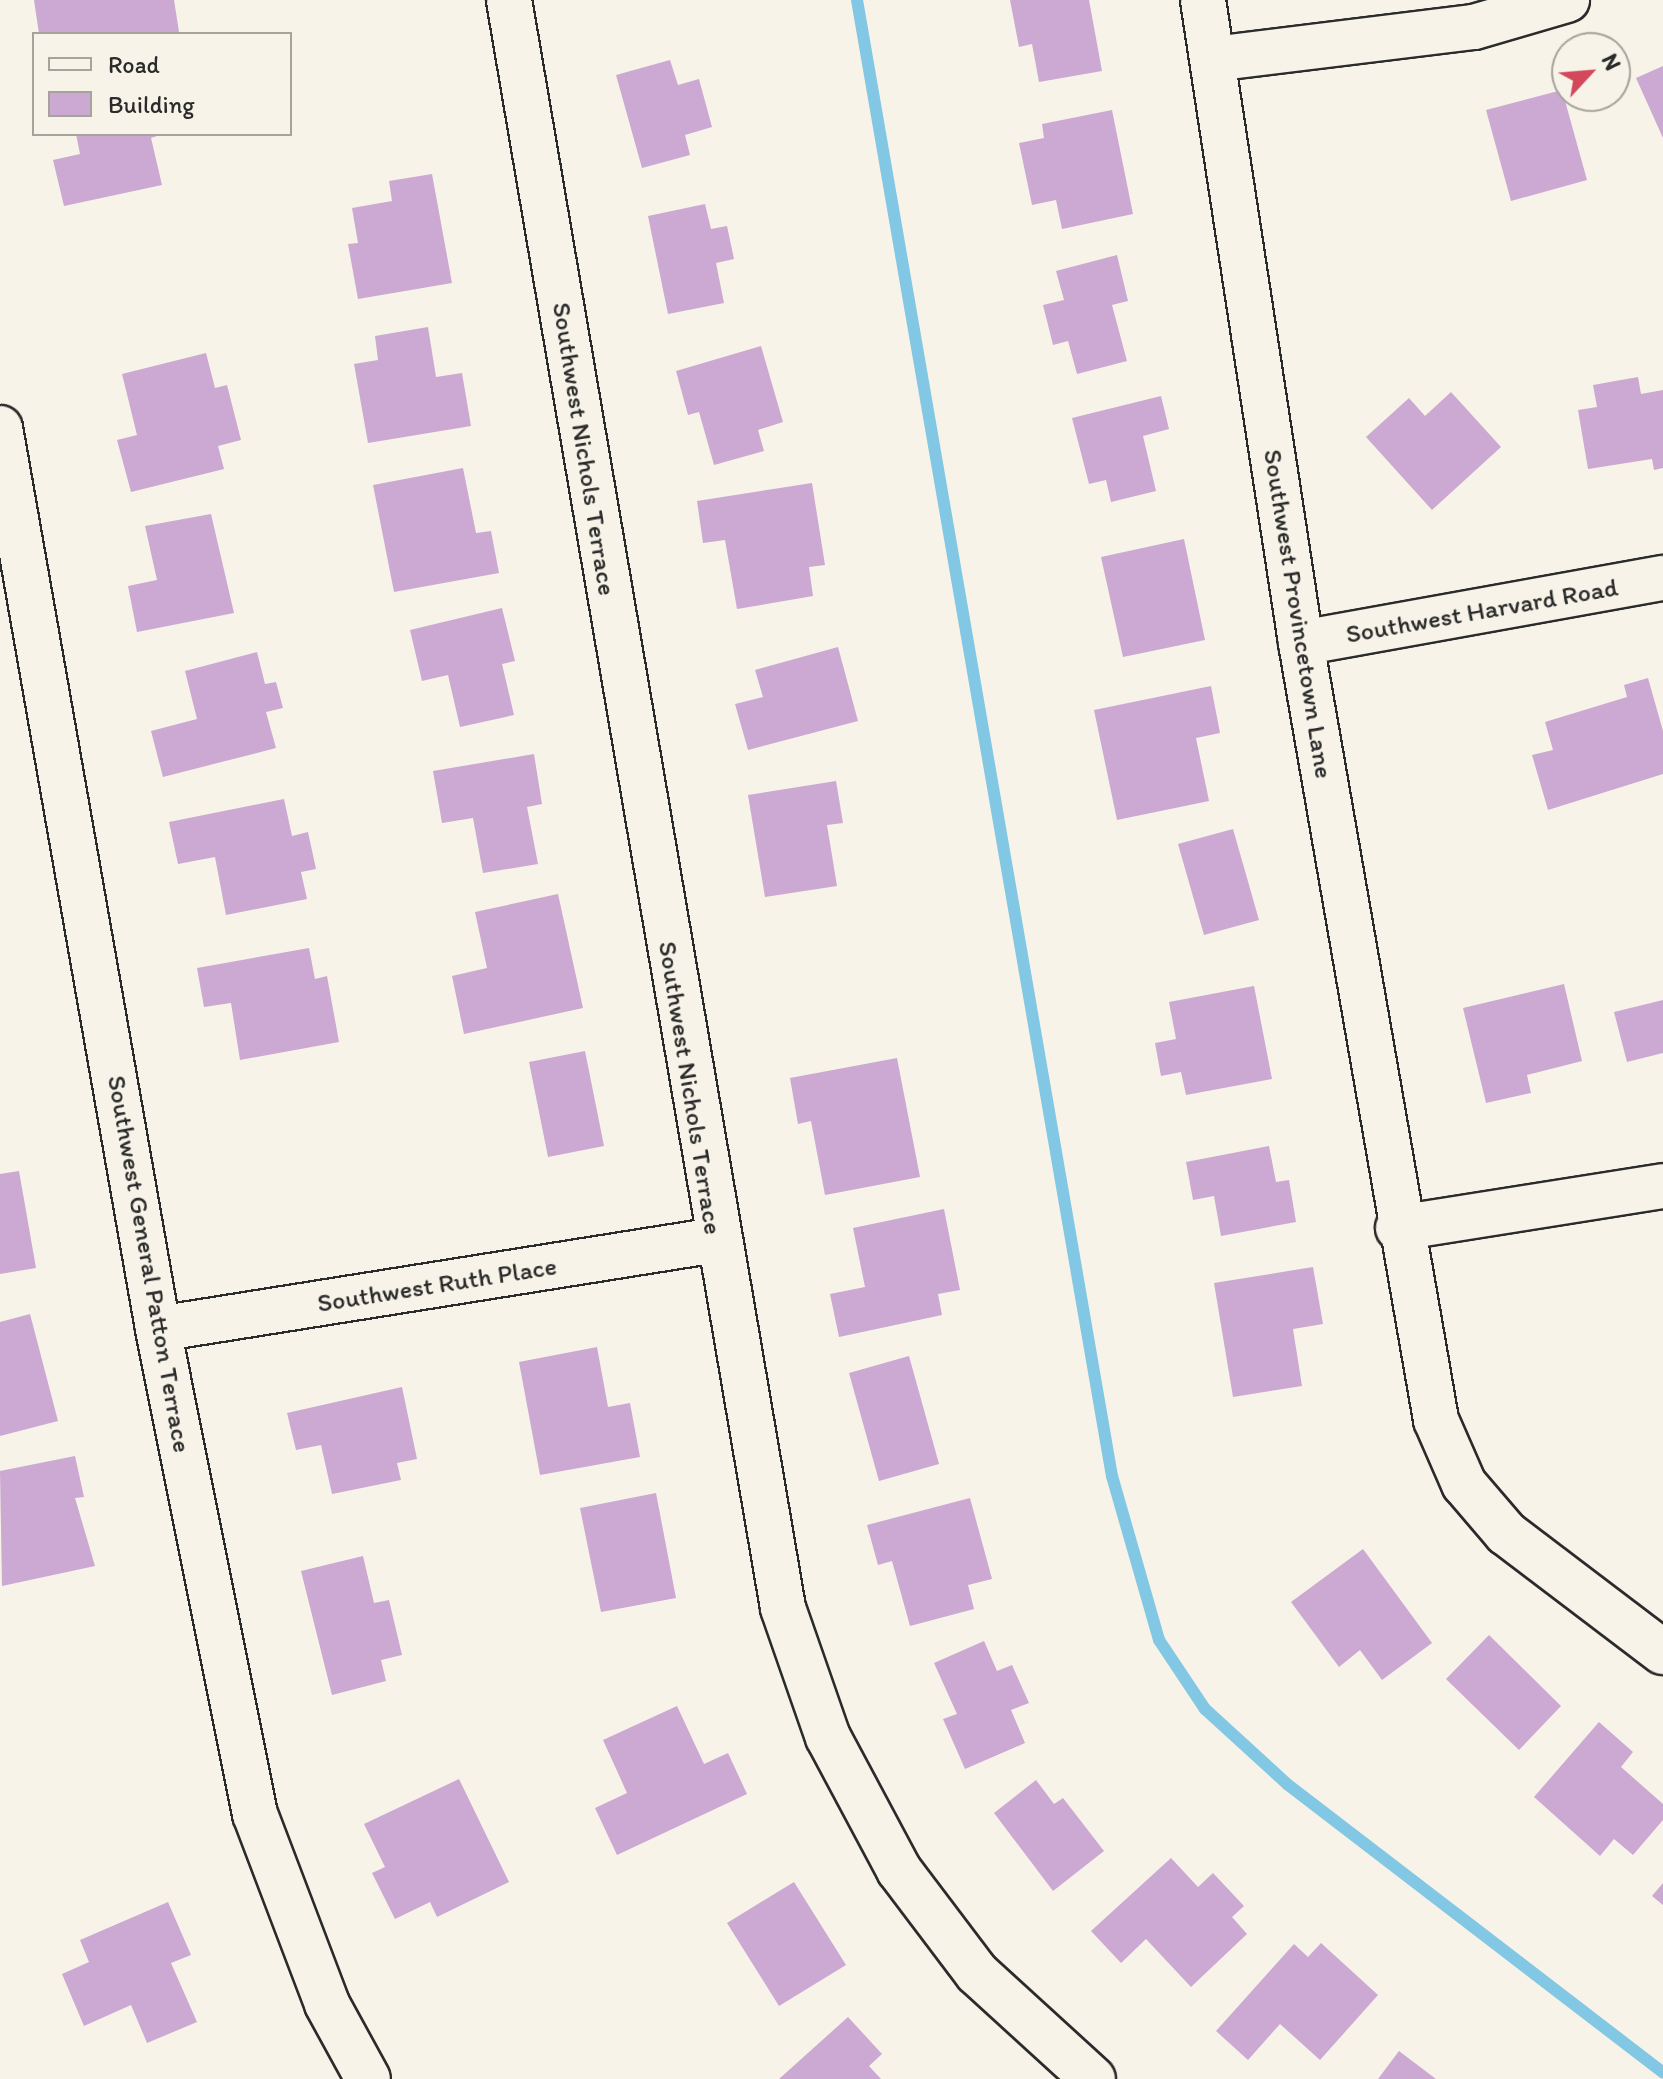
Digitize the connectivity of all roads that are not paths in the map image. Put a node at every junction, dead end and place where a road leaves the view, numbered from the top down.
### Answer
1 (509, 0) edge
2 (1203, 0) edge
3 (1567, 0) edge
4 (1213, 59) junction
5 (0, 428) edge
6 (1663, 578) edge
7 (1301, 643) junction
8 (1663, 1186) edge
9 (1398, 1228) junction
10 (716, 1240) junction
11 (158, 1329) junction
12 (1663, 1652) edge
13 (368, 2079) edge
14 (1093, 2079) edge

1 - 10 street, Southwest Nichols Terrace
2 - 4 street, Southwest Provincetown Lane
3 - 4 street
4 - 7 street, Southwest Provincetown Lane
5 - 11 street, Southwest General Patton Terrace
6 - 7 street, Southwest Harvard Road
7 - 9 street, Southwest Provincetown Lane
8 - 9 street
9 - 12 street, Southwest Provincetown Lane
10 - 11 street, Southwest Ruth Place
10 - 14 street, Southwest Nichols Terrace
11 - 13 street, Southwest General Patton Terrace

